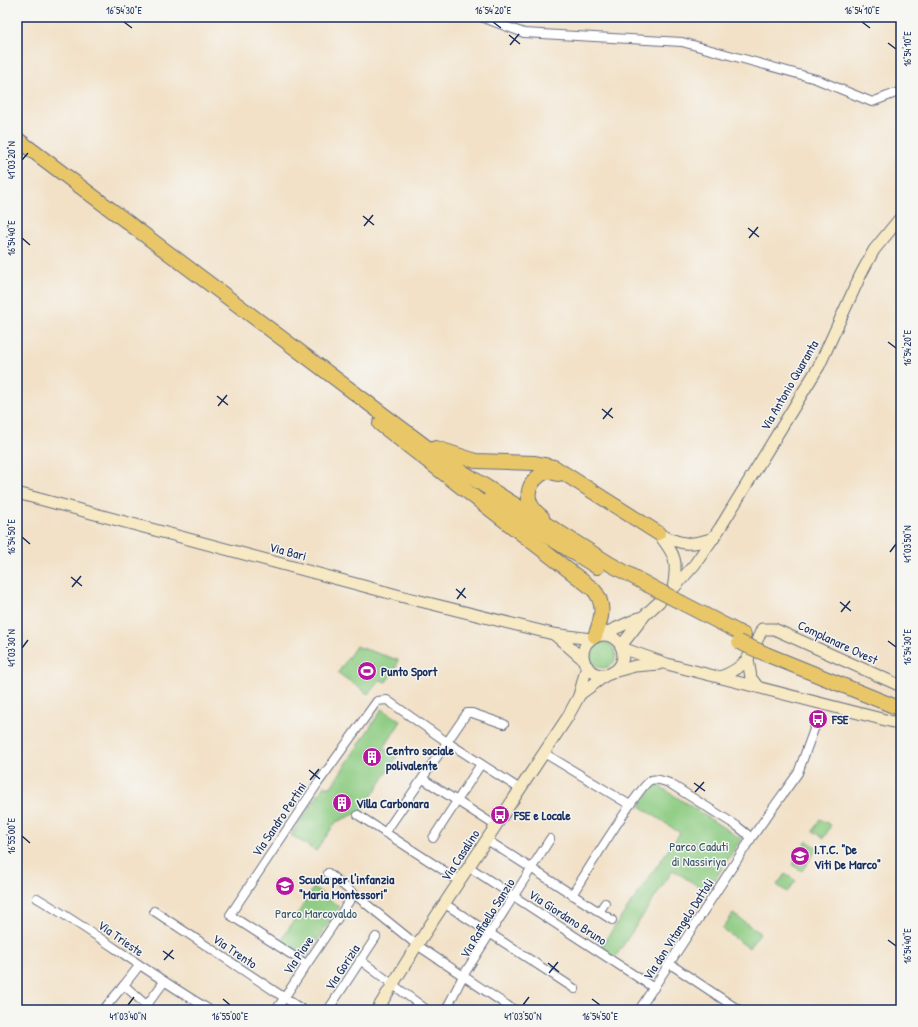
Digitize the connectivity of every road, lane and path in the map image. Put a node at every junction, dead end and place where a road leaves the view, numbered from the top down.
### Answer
1 (481, 17) edge
2 (901, 91) edge
3 (17, 139) edge
4 (17, 148) edge
5 (901, 217) edge
6 (362, 408) junction
7 (416, 439) junction
8 (574, 480) junction
9 (17, 493) edge
10 (658, 533) junction
11 (714, 538) junction
12 (680, 543) junction
13 (590, 551) junction
14 (674, 553) junction
15 (695, 564) junction
16 (647, 589) junction
17 (673, 589) junction
18 (645, 615) junction
19 (553, 634) junction
20 (596, 637) junction
21 (622, 647) junction
22 (770, 651) junction
23 (748, 659) junction
24 (585, 663) junction
25 (667, 664) junction
26 (608, 674) junction
27 (720, 677) junction
28 (757, 686) junction
29 (901, 686) edge
30 (579, 696) junction
31 (901, 700) edge
32 (825, 705) junction
33 (901, 709) edge
34 (817, 721) dead end
35 (504, 724) dead end
36 (901, 724) edge
37 (901, 732) edge
38 (447, 742) junction
39 (544, 753) junction
40 (481, 764) junction
41 (423, 779) junction
42 (520, 789) junction
43 (457, 802) junction
44 (630, 805) junction
45 (358, 815) dead end
46 (496, 826) junction
47 (385, 833) junction
48 (433, 838) dead end
49 (550, 839) dead end
50 (487, 840) junction
51 (750, 840) junction
52 (469, 867) junction
53 (531, 869) junction
54 (328, 873) dead end
55 (460, 881) junction
56 (354, 894) junction
57 (572, 894) junction
58 (515, 896) junction
59 (37, 898) dead end
60 (605, 903) dead end
61 (445, 904) junction
62 (154, 911) dead end
63 (599, 912) junction
64 (612, 920) dead end
65 (491, 934) junction
66 (376, 937) dead end
67 (417, 945) junction
68 (360, 960) junction
69 (306, 964) junction
70 (670, 964) junction
71 (139, 966) junction
72 (463, 976) junction
73 (164, 982) junction
74 (124, 985) junction
75 (393, 985) junction
76 (654, 988) junction
77 (575, 989) dead end
78 (283, 998) junction
79 (144, 1007) edge
80 (206, 1009) edge
81 (103, 1010) edge
82 (276, 1010) edge
83 (303, 1010) edge
84 (328, 1010) edge
85 (377, 1010) edge
86 (427, 1010) edge
87 (446, 1010) edge
88 (514, 1010) edge
89 (639, 1010) edge
90 (739, 1010) edge

1 - 2 street
3 - 7 highway
4 - 6 highway
5 - 11 main road, Via Antonio Quaranta
6 - 16 highway
6 - 20 highway
7 - 8 highway
7 - 13 highway
8 - 10 highway
8 - 13 highway
9 - 19 main road, Via Bari
10 - 12 main road
10 - 14 main road
11 - 12 main road
11 - 15 main road, Via Antonio Quaranta
12 - 15 main road
13 - 16 highway
14 - 15 main road
14 - 17 main road
15 - 17 main road, Via Antonio Quaranta
16 - 22 highway, bridge
17 - 18 main road, Via Antonio Quaranta
18 - 20 main road
18 - 21 main road
19 - 20 main road, Via Bari
19 - 24 main road
20 - 21 main road
20 - 24 main road
21 - 25 main road
21 - 26 main road
22 - 31 highway
22 - 33 highway
23 - 27 main road
23 - 28 main road
23 - 29 main road, Complanare Ovest
24 - 26 main road
24 - 30 main road, Via Casalino
25 - 26 main road
25 - 27 main road
26 - 30 main road, Via Casalino
27 - 28 main road
28 - 32 main road
30 - 39 main road, Via Casalino
32 - 36 main road
32 - 37 main road
34 - 51 street
35 - 38 street
38 - 40 street, Via Sandro Pertini
38 - 41 street
38 - 69 street, Via Sandro Pertini
39 - 42 main road, Via Casalino
39 - 44 street
40 - 42 street, Via Sandro Pertini
40 - 43 street
41 - 43 street
41 - 47 street
42 - 46 main road, Via Casalino
43 - 46 street
43 - 48 street
44 - 51 street
44 - 57 street
45 - 47 street
46 - 50 main road, Via Casalino
47 - 55 street
49 - 53 street, Via Raffaello Sanzio
50 - 52 main road, Via Casalino
50 - 53 street
51 - 70 street, Via don Vitangelo Dattoli
52 - 55 main road, Via Casalino
52 - 58 street, Via Giordano Bruno
53 - 57 street
53 - 58 street, Via Raffaello Sanzio
54 - 56 street
55 - 61 main road, Via Casalino
56 - 67 street
56 - 69 street, Via Piave
57 - 63 street
58 - 65 street, Via Raffaello Sanzio
58 - 76 street, Via Giordano Bruno
59 - 71 street, Via Trieste
60 - 63 street
61 - 65 street
61 - 67 main road, Via Casalino
62 - 78 street, Via Trento
63 - 64 street
65 - 72 street, Via Raffaello Sanzio
65 - 77 street
66 - 68 street, Via Gorizia
67 - 72 street
67 - 75 main road, Via Casalino
68 - 75 street
68 - 84 street, Via Gorizia
69 - 78 street, Via Piave
70 - 76 street, Via don Vitangelo Dattoli
70 - 90 street
71 - 73 street, Via Trieste
71 - 74 street
72 - 87 street, Via Raffaello Sanzio
72 - 88 street
73 - 79 street
73 - 80 street, Via Trieste
74 - 79 street
74 - 81 street
75 - 85 main road, Via Casalino
75 - 86 street
76 - 89 street, Via don Vitangelo Dattoli
78 - 82 street, Via Piave
78 - 83 street, Via Trento

